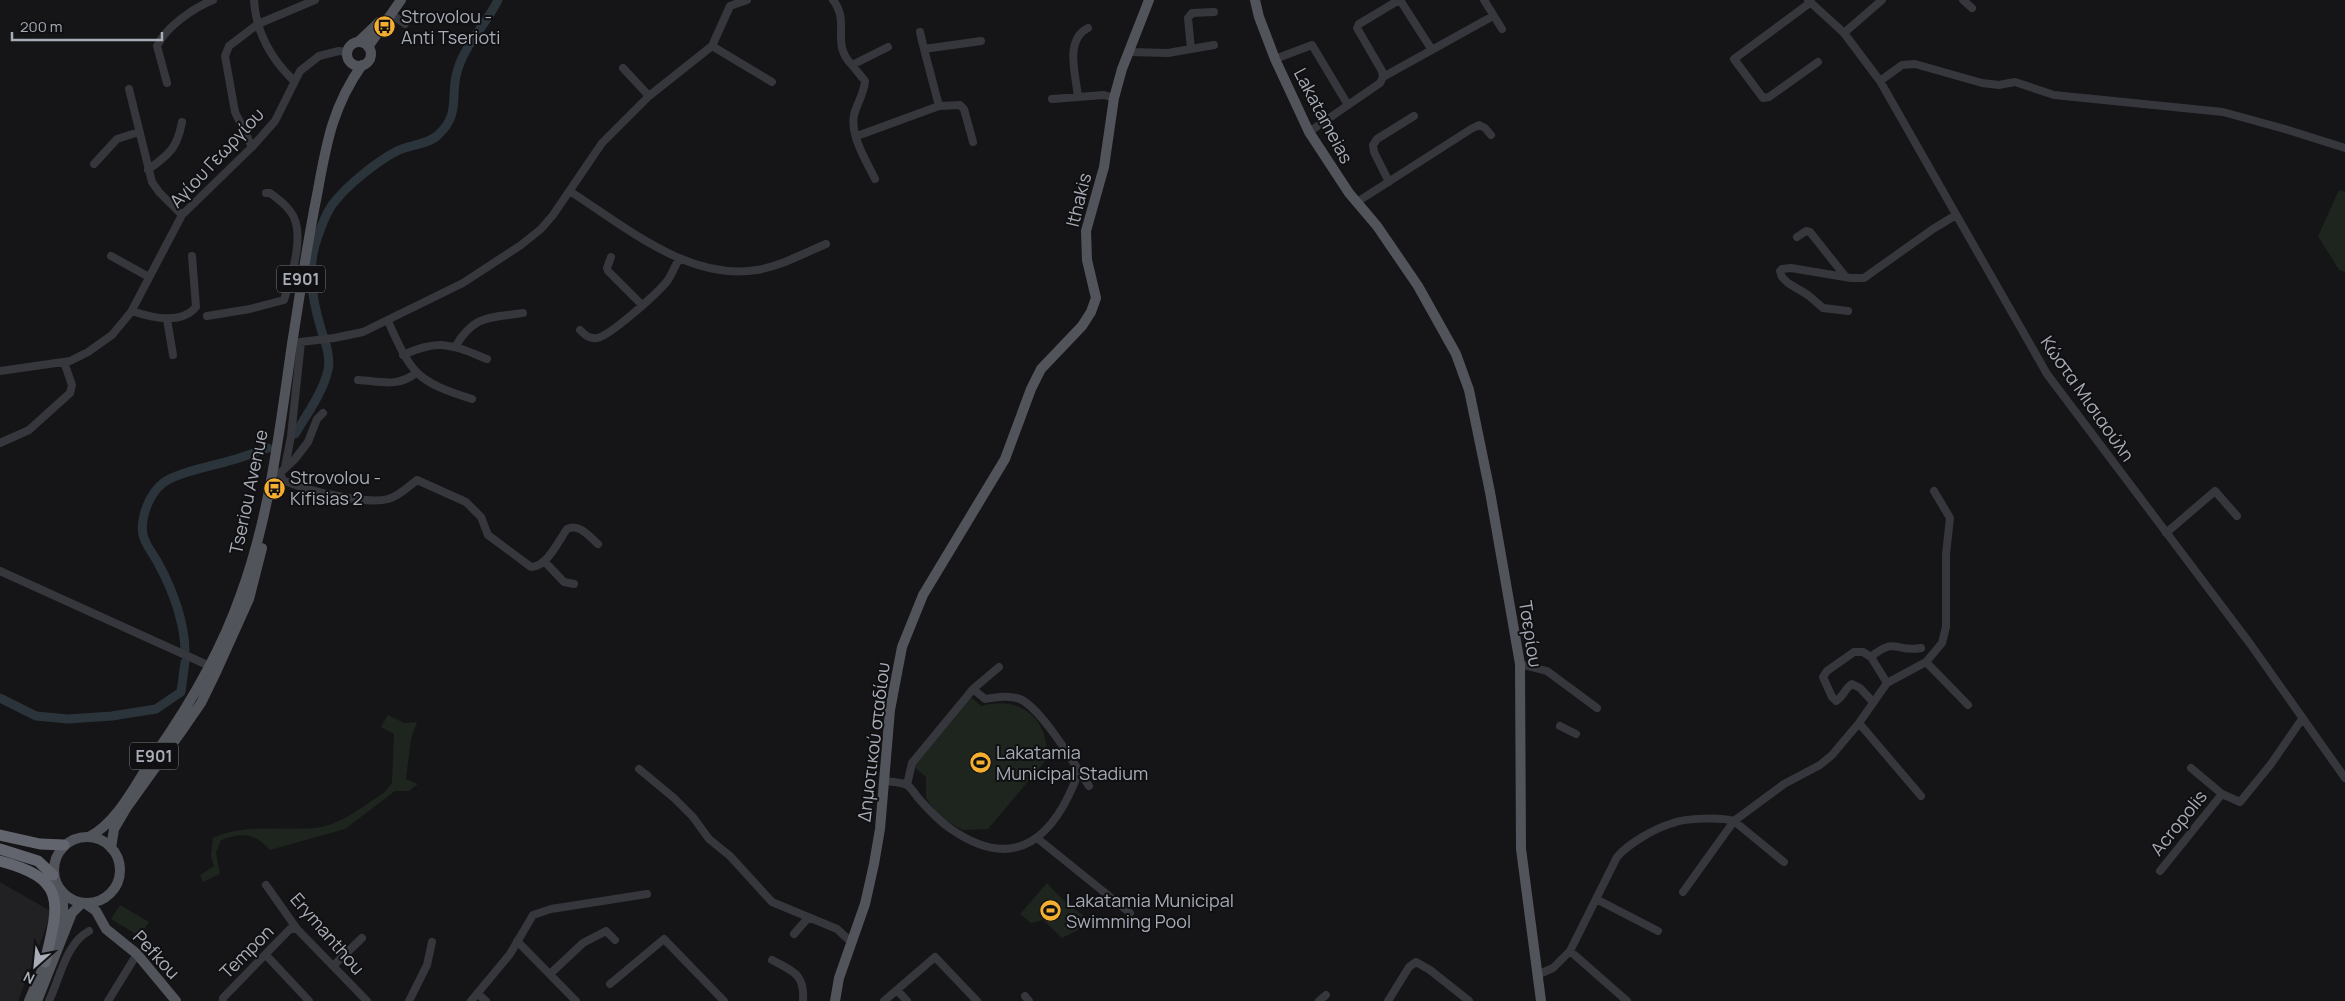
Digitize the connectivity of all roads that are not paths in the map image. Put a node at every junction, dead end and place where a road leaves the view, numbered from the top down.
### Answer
1 (254, 0) edge
2 (315, 0) edge
3 (395, 0) edge
4 (401, 0) edge
5 (747, 0) edge
6 (833, 0) edge
7 (1149, 0) edge
8 (1255, 0) edge
9 (1399, 0) edge
10 (1484, 0) edge
11 (1882, 0) edge
12 (1963, 0) edge
13 (209, 1) edge
14 (1809, 1) edge
15 (1972, 8) dead end
16 (1214, 12) dead end
17 (391, 14) junction
18 (1493, 16) junction
19 (258, 24) junction
20 (405, 24) dead end
21 (1088, 28) dead end
22 (1502, 29) dead end
23 (920, 32) dead end
24 (1844, 33) junction
25 (981, 41) dead end
26 (358, 42) junction
27 (1214, 45) dead end
28 (712, 46) junction
29 (368, 47) junction
30 (888, 47) dead end
31 (924, 49) junction
32 (1191, 49) junction
33 (1432, 50) junction
34 (347, 52) junction
35 (1129, 52) junction
36 (1275, 60) junction
37 (1818, 62) dead end
38 (351, 63) junction
39 (852, 65) junction
40 (362, 66) junction
41 (623, 68) dead end
42 (1383, 77) junction
43 (294, 81) junction
44 (1880, 81) junction
45 (772, 82) dead end
46 (167, 83) dead end
47 (349, 84) junction
48 (129, 89) dead end
49 (649, 96) junction
50 (1078, 97) junction
51 (1114, 98) junction
52 (1052, 99) dead end
53 (1348, 105) junction
54 (939, 106) junction
55 (1414, 116) dead end
56 (182, 122) dead end
57 (139, 132) junction
58 (1309, 132) junction
59 (1491, 135) dead end
60 (857, 136) junction
61 (973, 142) dead end
62 (252, 148) junction
63 (2345, 148) edge
64 (94, 164) dead end
65 (148, 170) junction
66 (875, 179) dead end
67 (1389, 182) junction
68 (571, 192) junction
69 (266, 193) dead end
70 (1357, 202) junction
71 (182, 215) junction
72 (1956, 215) junction
73 (1797, 237) dead end
74 (826, 244) dead end
75 (111, 256) dead end
76 (192, 256) dead end
77 (612, 257) dead end
78 (300, 258) junction
79 (679, 259) junction
80 (1845, 276) junction
81 (149, 277) junction
82 (1418, 286) joint
83 (642, 305) junction
84 (132, 311) junction
85 (1848, 311) dead end
86 (523, 313) dead end
87 (208, 316) dead end
88 (167, 319) junction
89 (388, 321) junction
90 (580, 330) dead end
91 (297, 342) junction
92 (455, 346) junction
93 (173, 355) dead end
94 (403, 355) junction
95 (487, 359) dead end
96 (64, 362) junction
97 (0, 371) edge
98 (416, 373) junction
99 (358, 380) dead end
100 (472, 399) dead end
101 (323, 413) dead end
102 (0, 443) edge
103 (285, 467) junction
104 (274, 476) junction
105 (1934, 491) dead end
106 (979, 500) joint
107 (2237, 516) dead end
108 (2166, 533) junction
109 (598, 544) dead end
110 (544, 561) junction
111 (0, 571) edge
112 (574, 584) dead end
113 (1921, 648) dead end
114 (1871, 657) junction
115 (1926, 662) junction
116 (1520, 664) junction
117 (999, 667) dead end
118 (214, 668) junction
119 (1887, 682) junction
120 (973, 688) junction
121 (1873, 702) junction
122 (1968, 706) dead end
123 (1596, 708) dead end
124 (2302, 719) junction
125 (1860, 723) junction
126 (1560, 726) dead end
127 (1576, 734) dead end
128 (639, 768) dead end
129 (2191, 768) dead end
130 (1079, 771) junction
131 (2345, 778) edge
132 (885, 781) junction
133 (907, 785) junction
134 (1089, 786) dead end
135 (2222, 794) junction
136 (1922, 796) dead end
137 (1734, 821) junction
138 (0, 835) edge
139 (88, 837) junction
140 (1036, 838) junction
141 (64, 845) junction
142 (112, 848) junction
143 (0, 849) edge
144 (0, 861) edge
145 (1784, 862) dead end
146 (2160, 871) dead end
147 (53, 875) junction
148 (266, 885) dead end
149 (1683, 892) dead end
150 (63, 893) junction
151 (647, 894) dead end
152 (108, 896) junction
153 (1596, 899) junction
154 (84, 903) junction
155 (1130, 913) dead end
156 (808, 918) junction
157 (297, 928) junction
158 (89, 930) dead end
159 (1658, 931) dead end
160 (110, 932) junction
161 (794, 934) dead end
162 (362, 938) dead end
163 (615, 940) dead end
164 (517, 941) junction
165 (432, 942) dead end
166 (851, 942) junction
167 (1570, 951) junction
168 (137, 954) junction
169 (266, 955) junction
170 (772, 960) dead end
171 (46, 962) junction
172 (333, 966) junction
173 (550, 974) junction
174 (1537, 975) junction
175 (610, 984) dead end
176 (897, 990) junction
177 (478, 994) junction
178 (1326, 995) dead end
179 (1625, 1000) edge
180 (29, 1001) edge
181 (37, 1001) edge
182 (49, 1001) edge
183 (108, 1001) edge
184 (176, 1001) edge
185 (223, 1001) edge
186 (309, 1001) edge
187 (367, 1001) edge
188 (409, 1001) edge
189 (470, 1001) edge
190 (486, 1001) edge
191 (576, 1001) edge
192 (724, 1001) edge
193 (803, 1001) edge
194 (835, 1001) edge
195 (884, 1001) edge
196 (907, 1001) edge
197 (977, 1001) edge
198 (1320, 1001) edge
199 (1388, 1001) edge
200 (1468, 1001) edge
201 (1541, 1001) edge

1 - 19 street
2 - 19 street
3 - 26 main road
4 - 17 main road, E901
5 - 28 street
6 - 39 street
7 - 35 main road, Ithakis
8 - 36 main road, Lakatameias
9 - 33 street
9 - 42 street
10 - 18 street
11 - 24 street
12 - 15 street
13 - 46 street
14 - 24 street, Κώστα Μισιαούλη
14 - 37 street
16 - 32 street
17 - 20 street
17 - 29 main road, E901
18 - 22 street
18 - 33 street
19 - 43 street
19 - 62 street
21 - 50 street
23 - 31 street
24 - 44 street, Κώστα Μισιαούλη
25 - 31 street
26 - 29 main road
26 - 34 main road
27 - 32 street
28 - 45 street
28 - 49 street
29 - 40 main road, E901
30 - 39 street
31 - 54 street
32 - 35 street
33 - 42 street
34 - 38 main road, E901
34 - 43 street, Αγίου Γεωργίου
35 - 51 main road, Ithakis
36 - 53 street
36 - 58 main road, Lakatameias
38 - 40 main road
38 - 47 main road, Tseriou Avenue / E901
39 - 60 street
40 - 47 main road, Tseriou Avenue / E901
41 - 49 street
42 - 53 street
43 - 62 street, Αγίου Γεωργίου
44 - 63 street
44 - 72 street, Κώστα Μισιαούλη
47 - 78 main road, Tseriou Avenue / E901
48 - 57 street
49 - 68 street
50 - 51 street
50 - 52 street
51 - 106 main road, Ithakis
53 - 58 street
54 - 60 street
54 - 61 street
55 - 67 street
56 - 65 street
57 - 64 street
57 - 65 street
58 - 70 main road, Lakatameias
59 - 67 street
60 - 66 street
62 - 71 street, Αγίου Γεωργίου
65 - 71 street
67 - 70 street
68 - 79 street
68 - 89 street
69 - 78 street
70 - 82 main road, Lakatameias
71 - 81 street, Αγίου Γεωργίου
72 - 80 street
72 - 108 street, Κώστα Μισιαούλη
73 - 80 street
74 - 79 street
75 - 81 street
76 - 88 street
77 - 83 street
78 - 87 street
78 - 91 main road, Tseriou Avenue / E901
79 - 83 street
80 - 85 street
81 - 84 street, Αγίου Γεωργίου
82 - 116 main road, Τσερίου
83 - 90 street
84 - 88 street
84 - 96 street, Αγίου Γεωργίου
86 - 92 street
88 - 93 street
89 - 91 street
89 - 94 street
91 - 103 street
91 - 104 main road, Tseriou Avenue / E901
92 - 94 street
92 - 95 street
94 - 98 street
96 - 97 street, Αγίου Γεωργίου
96 - 102 street
98 - 99 street
98 - 100 street
101 - 103 street
103 - 104 street
104 - 110 street
104 - 118 main road, Tseriou Avenue / E901
104 - 118 main road, Tseriou Avenue / E901
105 - 115 street
106 - 132 main road, Δημοτικού σταδίου
107 - 108 street
108 - 124 street, Κώστα Μισιαούλη
109 - 110 street
110 - 112 street
111 - 118 street
113 - 114 street
114 - 119 street
114 - 121 street
115 - 119 street
115 - 122 street
116 - 123 street
116 - 174 main road, Τσερίου
117 - 120 street
118 - 139 main road, Tseriou Avenue / E901
118 - 142 main road, Tseriou Avenue / E901
119 - 121 street
120 - 130 street
120 - 133 street
121 - 125 street
124 - 131 street, Κώστα Μισιαούλη
124 - 135 street, Acropolis
125 - 136 street
125 - 137 street
126 - 127 street
128 - 156 street
129 - 135 street, Acropolis
130 - 134 street
130 - 140 street
132 - 133 street
132 - 166 main road, Δημοτικού σταδίου
133 - 140 street
135 - 146 street, Acropolis
137 - 145 street
137 - 149 street
137 - 153 street
138 - 141 highway
139 - 141 main road
139 - 142 main road
140 - 155 street
141 - 147 main road
142 - 152 main road
143 - 147 highway
144 - 171 highway
147 - 150 main road
148 - 157 street, Erymanthou
150 - 154 main road
150 - 171 main road
151 - 164 street
152 - 154 main road
152 - 160 main road, Pefkou
153 - 159 street
153 - 167 street
154 - 160 main road, Pefkou
154 - 181 main road
156 - 161 street
156 - 166 street
157 - 169 street, Tempon
157 - 172 street, Erymanthou
158 - 182 street
160 - 168 main road, Pefkou
162 - 172 street
163 - 173 street
164 - 173 street
164 - 177 street
165 - 188 street
166 - 194 main road, Δημοτικού σταδίου
167 - 174 street
167 - 179 street
168 - 183 street
168 - 184 main road, Pefkou
169 - 185 street, Tempon
169 - 186 street
170 - 193 street
171 - 180 main road
172 - 187 street, Erymanthou
173 - 191 street
174 - 201 main road, Τσερίου
175 - 192 street
176 - 195 street
176 - 196 street
176 - 197 street
177 - 189 street
177 - 190 street
178 - 198 street
199 - 200 street

